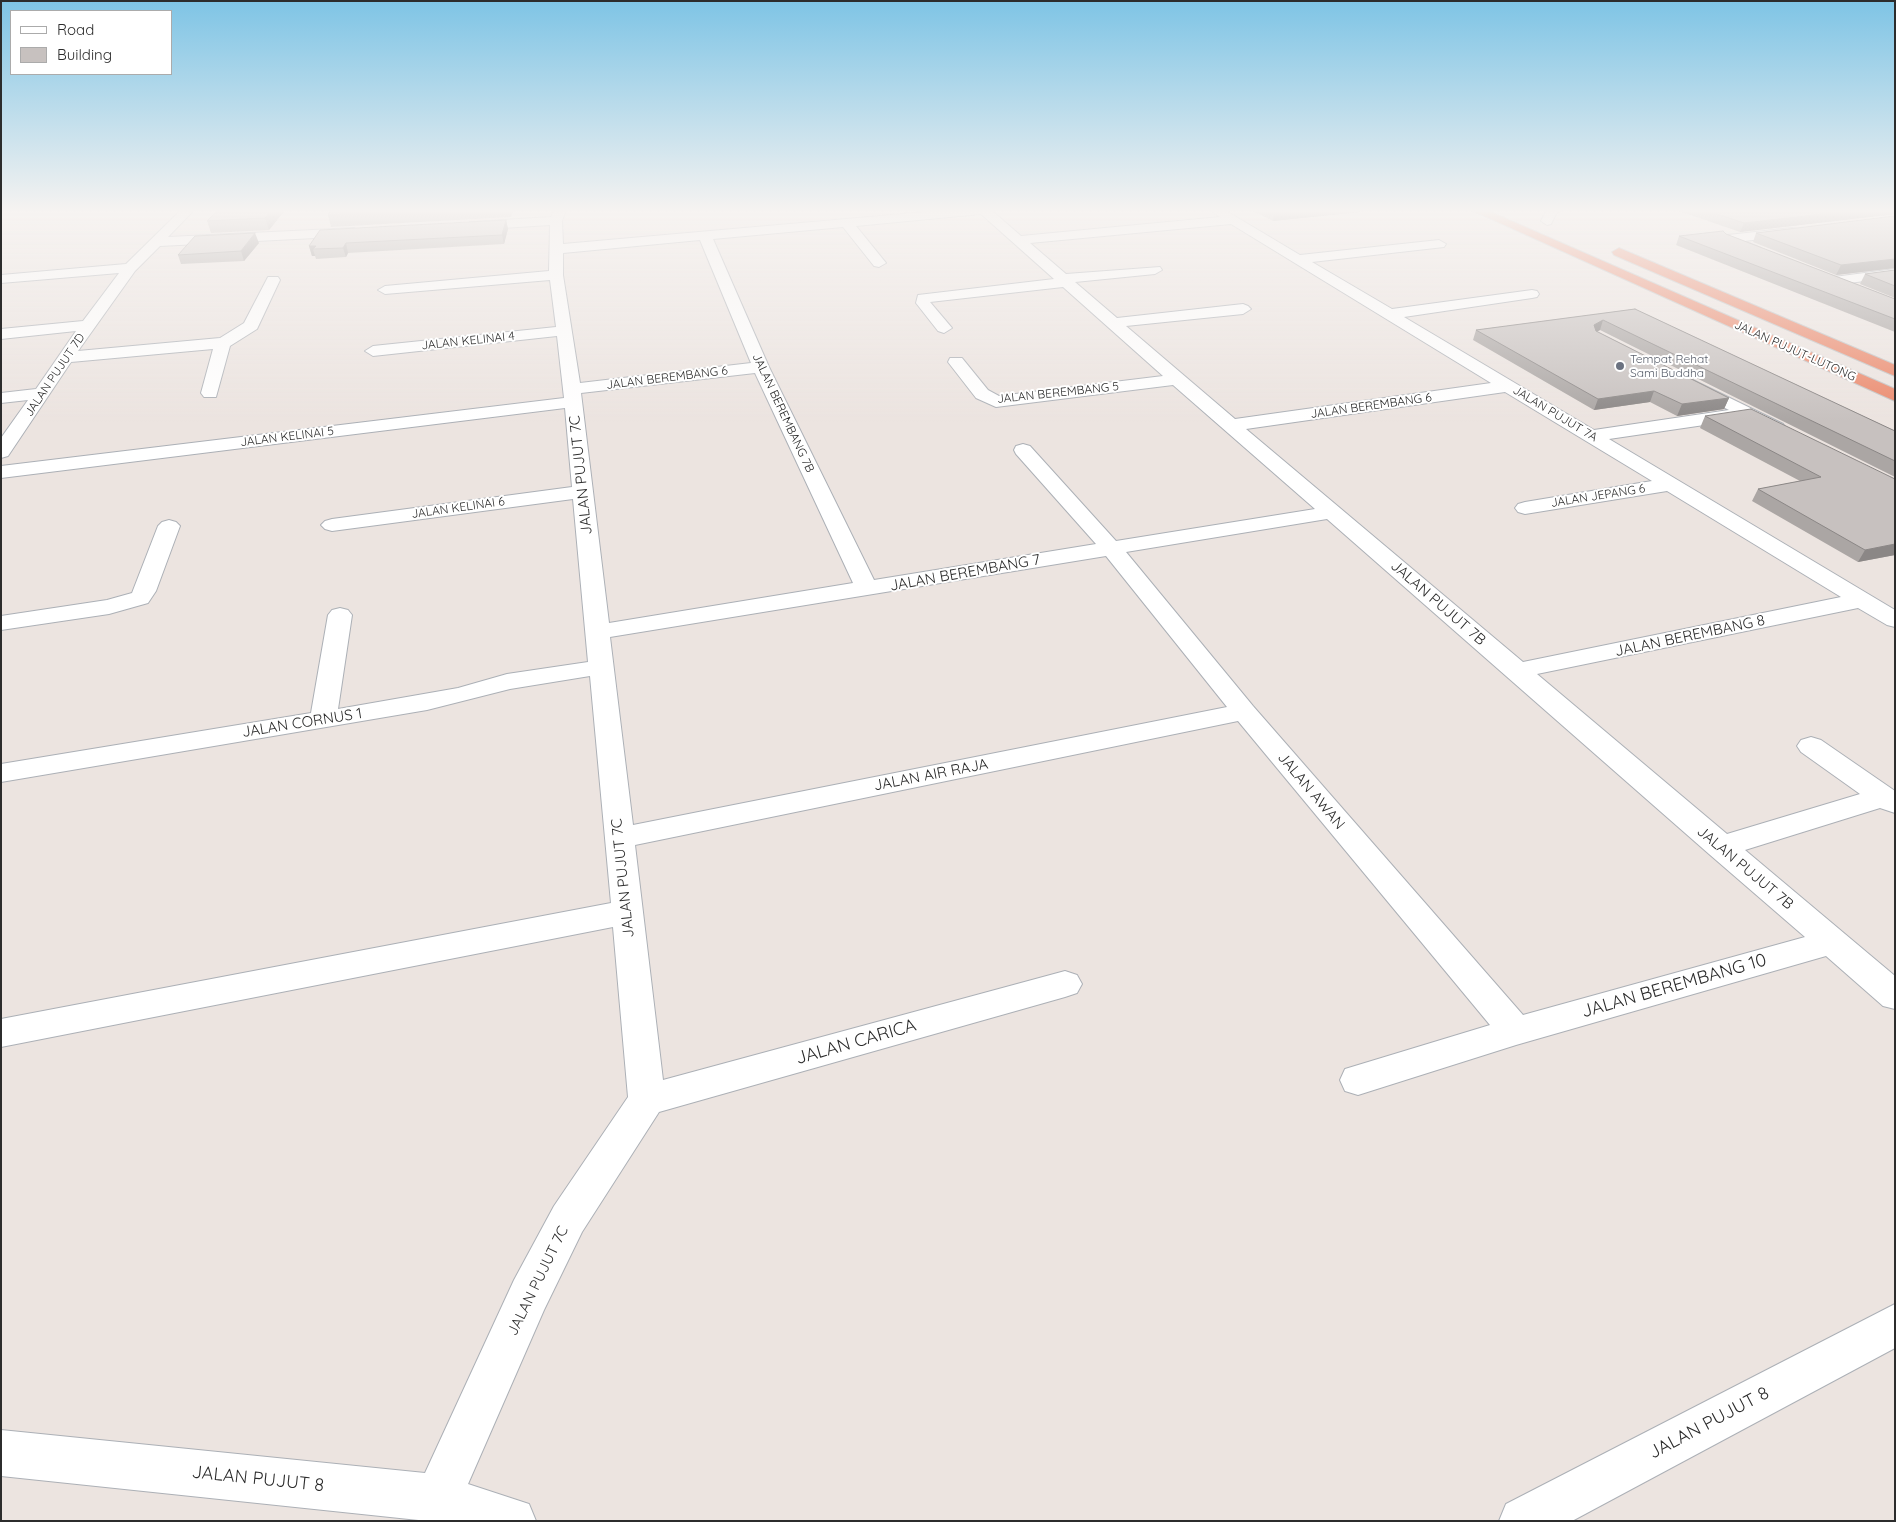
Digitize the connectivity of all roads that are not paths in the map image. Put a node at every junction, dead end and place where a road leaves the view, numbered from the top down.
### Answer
1 (121, 280) edge
2 (273, 280) dead end
3 (418, 280) edge
4 (560, 280) edge
5 (723, 280) edge
6 (1064, 280) joint
7 (1333, 280) edge
8 (1636, 280) edge
9 (1683, 280) edge
10 (1829, 280) edge
11 (385, 290) dead end
12 (1860, 292) edge
13 (1532, 294) dead end
14 (1242, 309) dead end
15 (1390, 314) junction
16 (1114, 323) junction
17 (88, 325) junction
18 (944, 328) dead end
19 (564, 331) junction
20 (1, 334) edge
21 (222, 343) junction
22 (373, 351) dead end
23 (67, 357) junction
24 (956, 362) dead end
25 (761, 367) junction
26 (1895, 371) edge
27 (1678, 377) edge
28 (1177, 379) junction
29 (1509, 386) junction
30 (42, 393) junction
31 (210, 393) dead end
32 (572, 396) junction
33 (1895, 396) edge
34 (1, 398) edge
35 (1748, 413) junction
36 (1232, 425) junction
37 (1791, 434) edge
38 (1593, 436) junction
39 (1024, 450) dead end
40 (1, 452) edge
41 (1, 472) edge
42 (1672, 484) junction
43 (583, 492) junction
44 (1525, 508) dead end
45 (1332, 512) junction
46 (332, 525) dead end
47 (169, 526) dead end
48 (1111, 548) junction
49 (867, 589) junction
50 (1862, 600) junction
51 (340, 615) dead end
52 (1895, 620) edge
53 (1, 623) edge
54 (597, 632) junction
55 (601, 667) junction
56 (1518, 671) junction
57 (1244, 712) junction
58 (322, 720) junction
59 (1811, 746) dead end
60 (1, 773) edge
61 (1889, 801) edge
62 (619, 838) junction
63 (1720, 847) junction
64 (627, 912) junction
65 (1831, 942) junction
66 (1065, 984) dead end
67 (1895, 996) edge
68 (1516, 1031) junction
69 (1, 1033) edge
70 (1358, 1080) dead end
71 (647, 1100) junction
72 (1895, 1325) edge
73 (1, 1453) edge
74 (438, 1498) junction
75 (1528, 1520) edge
76 (512, 1521) edge

1 - 17 street, JALAN PUJUT 7D
2 - 21 street
3 - 11 street
4 - 19 street, JALAN PUJUT 7C
5 - 25 street, JALAN BEREMBANG 7B
6 - 16 street, JALAN PUJUT 7B
6 - 18 street
7 - 15 street, JALAN PUJUT 7A
8 - 33 highway, JALAN PUJUT-LUTONG
9 - 26 highway, JALAN PUJUT-LUTONG
10 - 12 street
13 - 15 street
14 - 16 street
15 - 29 street, JALAN PUJUT 7A
16 - 28 street, JALAN PUJUT 7B
17 - 20 street
17 - 23 street, JALAN PUJUT 7D
19 - 22 street, JALAN KELINAI 4
19 - 32 street, JALAN PUJUT 7C
21 - 23 street
21 - 31 street
23 - 30 street, JALAN PUJUT 7D
24 - 28 street, JALAN BEREMBANG 5
25 - 32 street, JALAN BEREMBANG 6
25 - 49 street, JALAN BEREMBANG 7B
27 - 35 street
28 - 36 street, JALAN PUJUT 7B
29 - 36 street, JALAN BEREMBANG 6
29 - 38 street, JALAN PUJUT 7A
30 - 34 street
30 - 40 street, JALAN PUJUT 7D
32 - 41 street, JALAN KELINAI 5
32 - 43 street, JALAN PUJUT 7C
35 - 37 street
35 - 38 street
36 - 45 street, JALAN PUJUT 7B
38 - 42 street, JALAN PUJUT 7A
39 - 48 street, JALAN AWAN
42 - 44 street, JALAN JEPANG 6
42 - 50 street, JALAN PUJUT 7A
43 - 46 street, JALAN KELINAI 6
43 - 54 street, JALAN PUJUT 7C
45 - 48 street, JALAN BEREMBANG 7
45 - 56 street, JALAN PUJUT 7B
47 - 53 street
48 - 49 street, JALAN BEREMBANG 7
48 - 57 street, JALAN AWAN
49 - 54 street, JALAN BEREMBANG 7
50 - 52 street, JALAN PUJUT 7A
50 - 56 street, JALAN BEREMBANG 8
51 - 58 street
54 - 55 street, JALAN PUJUT 7C
55 - 58 street, JALAN CORNUS 1
55 - 62 street, JALAN PUJUT 7C
56 - 63 street, JALAN PUJUT 7B
57 - 62 street, JALAN AIR RAJA
57 - 68 street, JALAN AWAN
58 - 60 street, JALAN CORNUS 1
59 - 61 street
61 - 63 street
62 - 64 street, JALAN PUJUT 7C
63 - 65 street, JALAN PUJUT 7B
64 - 69 street
64 - 71 street, JALAN PUJUT 7C
65 - 67 street, JALAN PUJUT 7B
65 - 68 street, JALAN BEREMBANG 10
66 - 71 street, JALAN CARICA
68 - 70 street, JALAN BEREMBANG 10
71 - 74 street, JALAN PUJUT 7C
72 - 75 street, JALAN PUJUT 8
73 - 74 street, JALAN PUJUT 8
74 - 76 street, JALAN PUJUT 8

